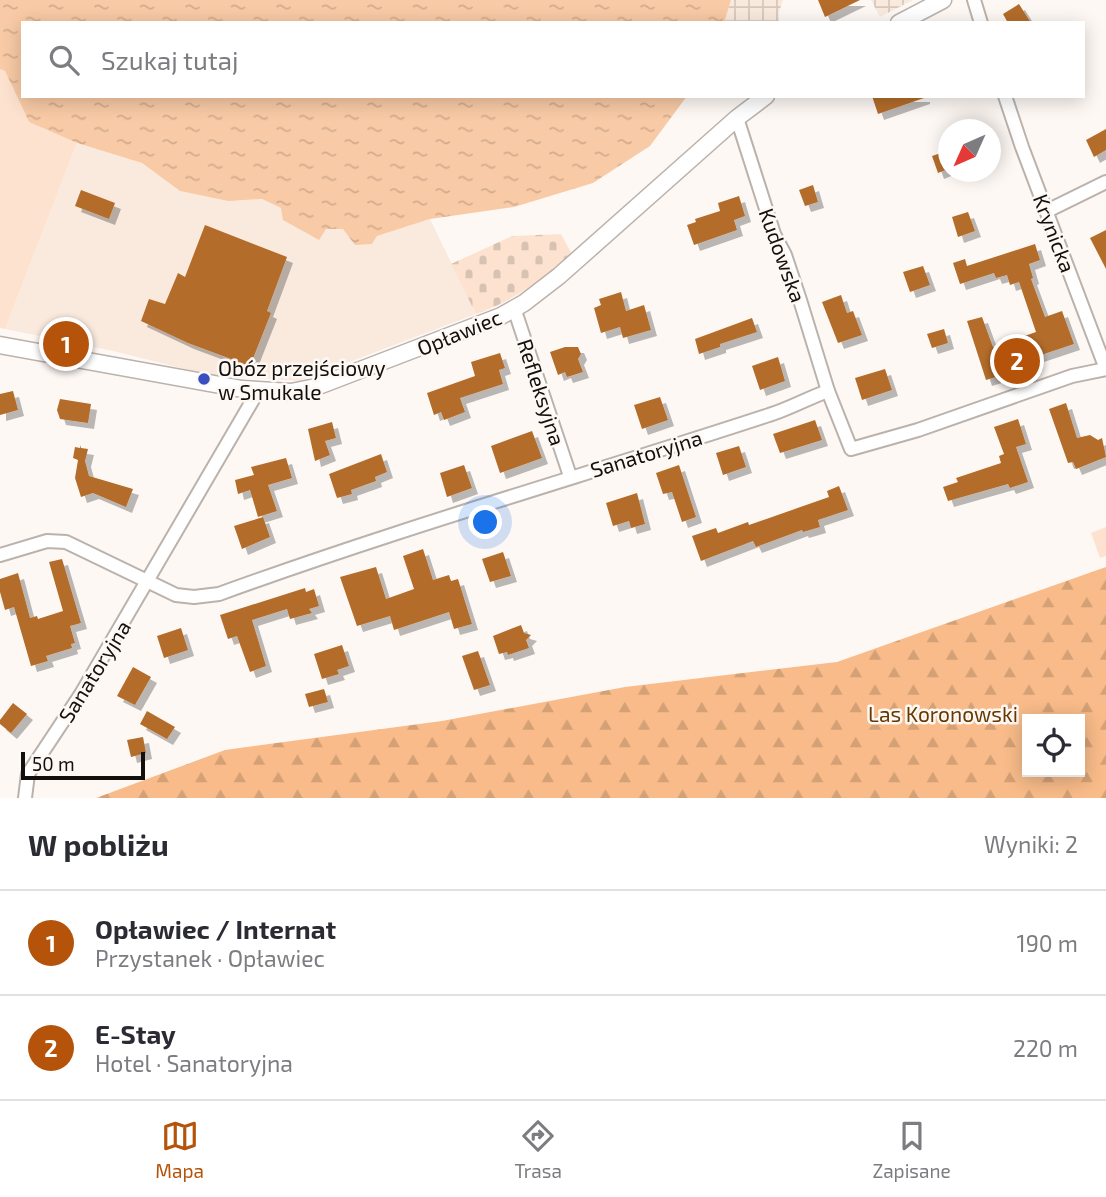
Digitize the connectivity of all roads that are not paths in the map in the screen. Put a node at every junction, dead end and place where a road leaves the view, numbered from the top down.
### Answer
1 (943, 0) edge
2 (974, 0) edge
3 (903, 21) edge
4 (980, 21) edge
5 (763, 98) edge
6 (1007, 98) edge
7 (737, 118) junction
8 (1106, 182) edge
9 (1046, 211) junction
10 (514, 308) junction
11 (0, 345) edge
12 (1106, 369) edge
13 (258, 391) junction
14 (828, 391) junction
15 (570, 476) junction
16 (0, 555) edge
17 (148, 581) junction
18 (25, 798) edge

1 - 3 street
2 - 4 street
5 - 7 street, Opławiec
6 - 9 street, Krynicka
7 - 10 street, Opławiec
7 - 14 street, Kudowska
8 - 9 street
9 - 12 street, Krynicka
10 - 13 street, Opławiec
10 - 15 street, Refleksyjna
11 - 13 street, Opławiec
12 - 14 street
13 - 17 street, Sanatoryjna
14 - 15 street, Sanatoryjna
15 - 17 street, Sanatoryjna
16 - 17 street, Sanatoryjna
17 - 18 street, Sanatoryjna

